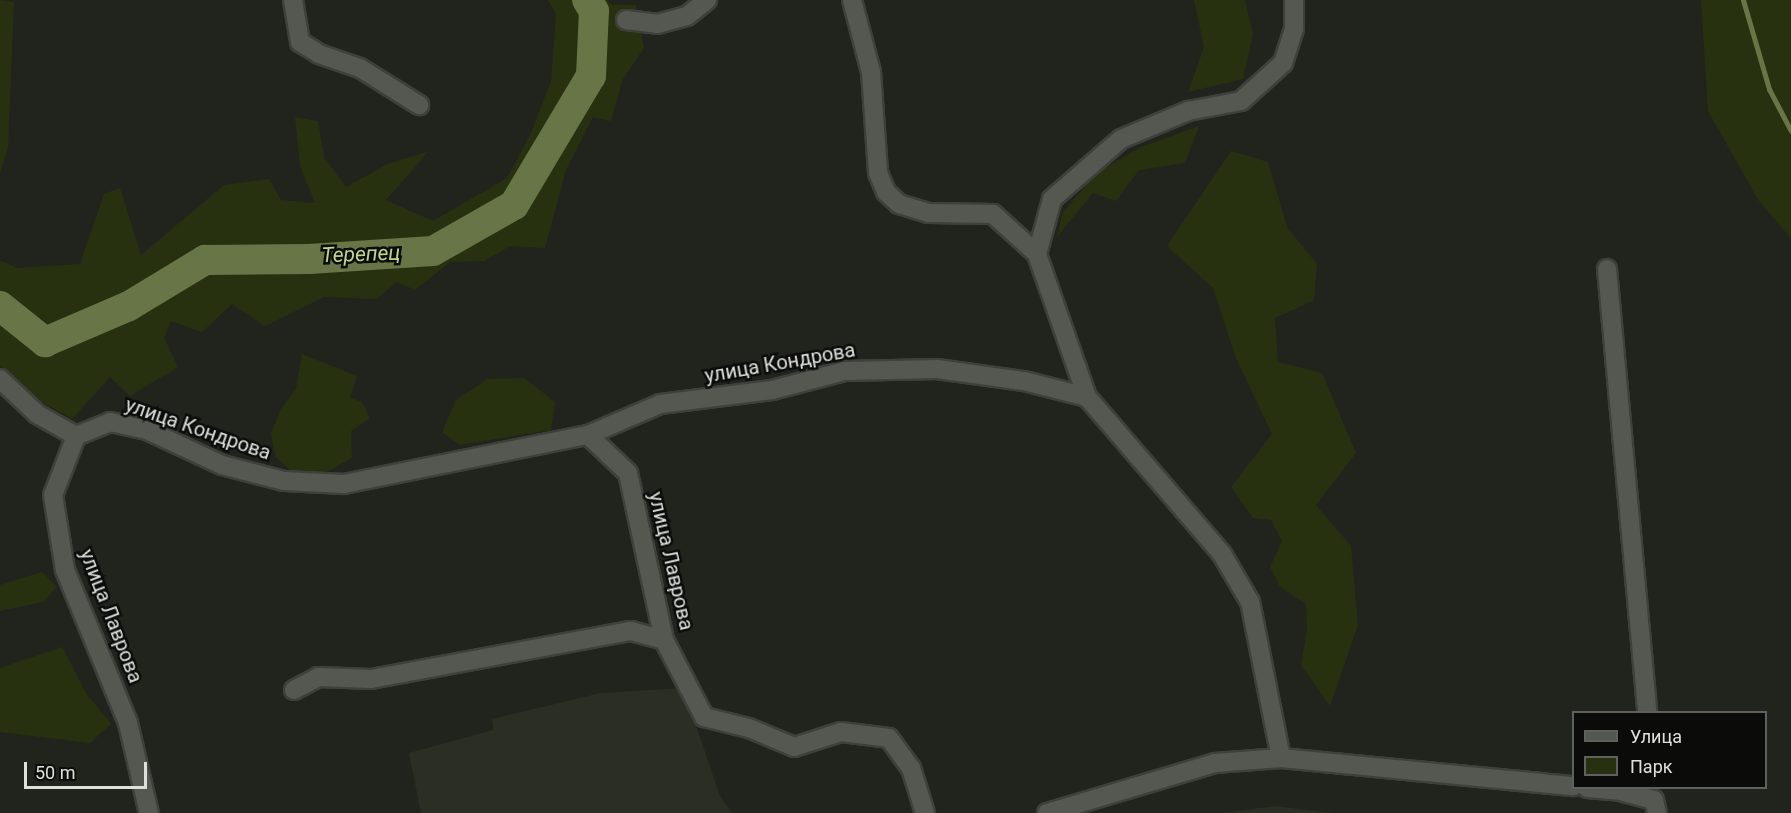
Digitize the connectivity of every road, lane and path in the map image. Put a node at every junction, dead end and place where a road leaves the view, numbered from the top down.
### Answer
1 (293, 0) edge
2 (707, 0) edge
3 (852, 0) edge
4 (1294, 0) edge
5 (626, 20) dead end
6 (419, 105) dead end
7 (1036, 254) junction
8 (1607, 269) dead end
9 (0, 379) edge
10 (1087, 397) junction
11 (588, 435) junction
12 (76, 436) junction
13 (664, 640) junction
14 (294, 690) dead end
15 (1647, 711) edge
16 (1281, 759) junction
17 (1572, 786) edge
18 (1598, 789) edge
19 (1655, 800) edge
20 (149, 813) edge
21 (925, 813) edge
22 (1047, 813) edge

1 - 6 street
2 - 5 street
3 - 7 street
4 - 7 street
7 - 10 street
8 - 15 street
9 - 12 street
10 - 11 street, улица Кондрова
10 - 16 street
11 - 12 street, улица Кондрова
11 - 13 street, улица Лаврова
12 - 20 street, улица Лаврова
13 - 14 street
13 - 21 street, улица Лаврова
16 - 17 street
16 - 22 street
18 - 19 street

